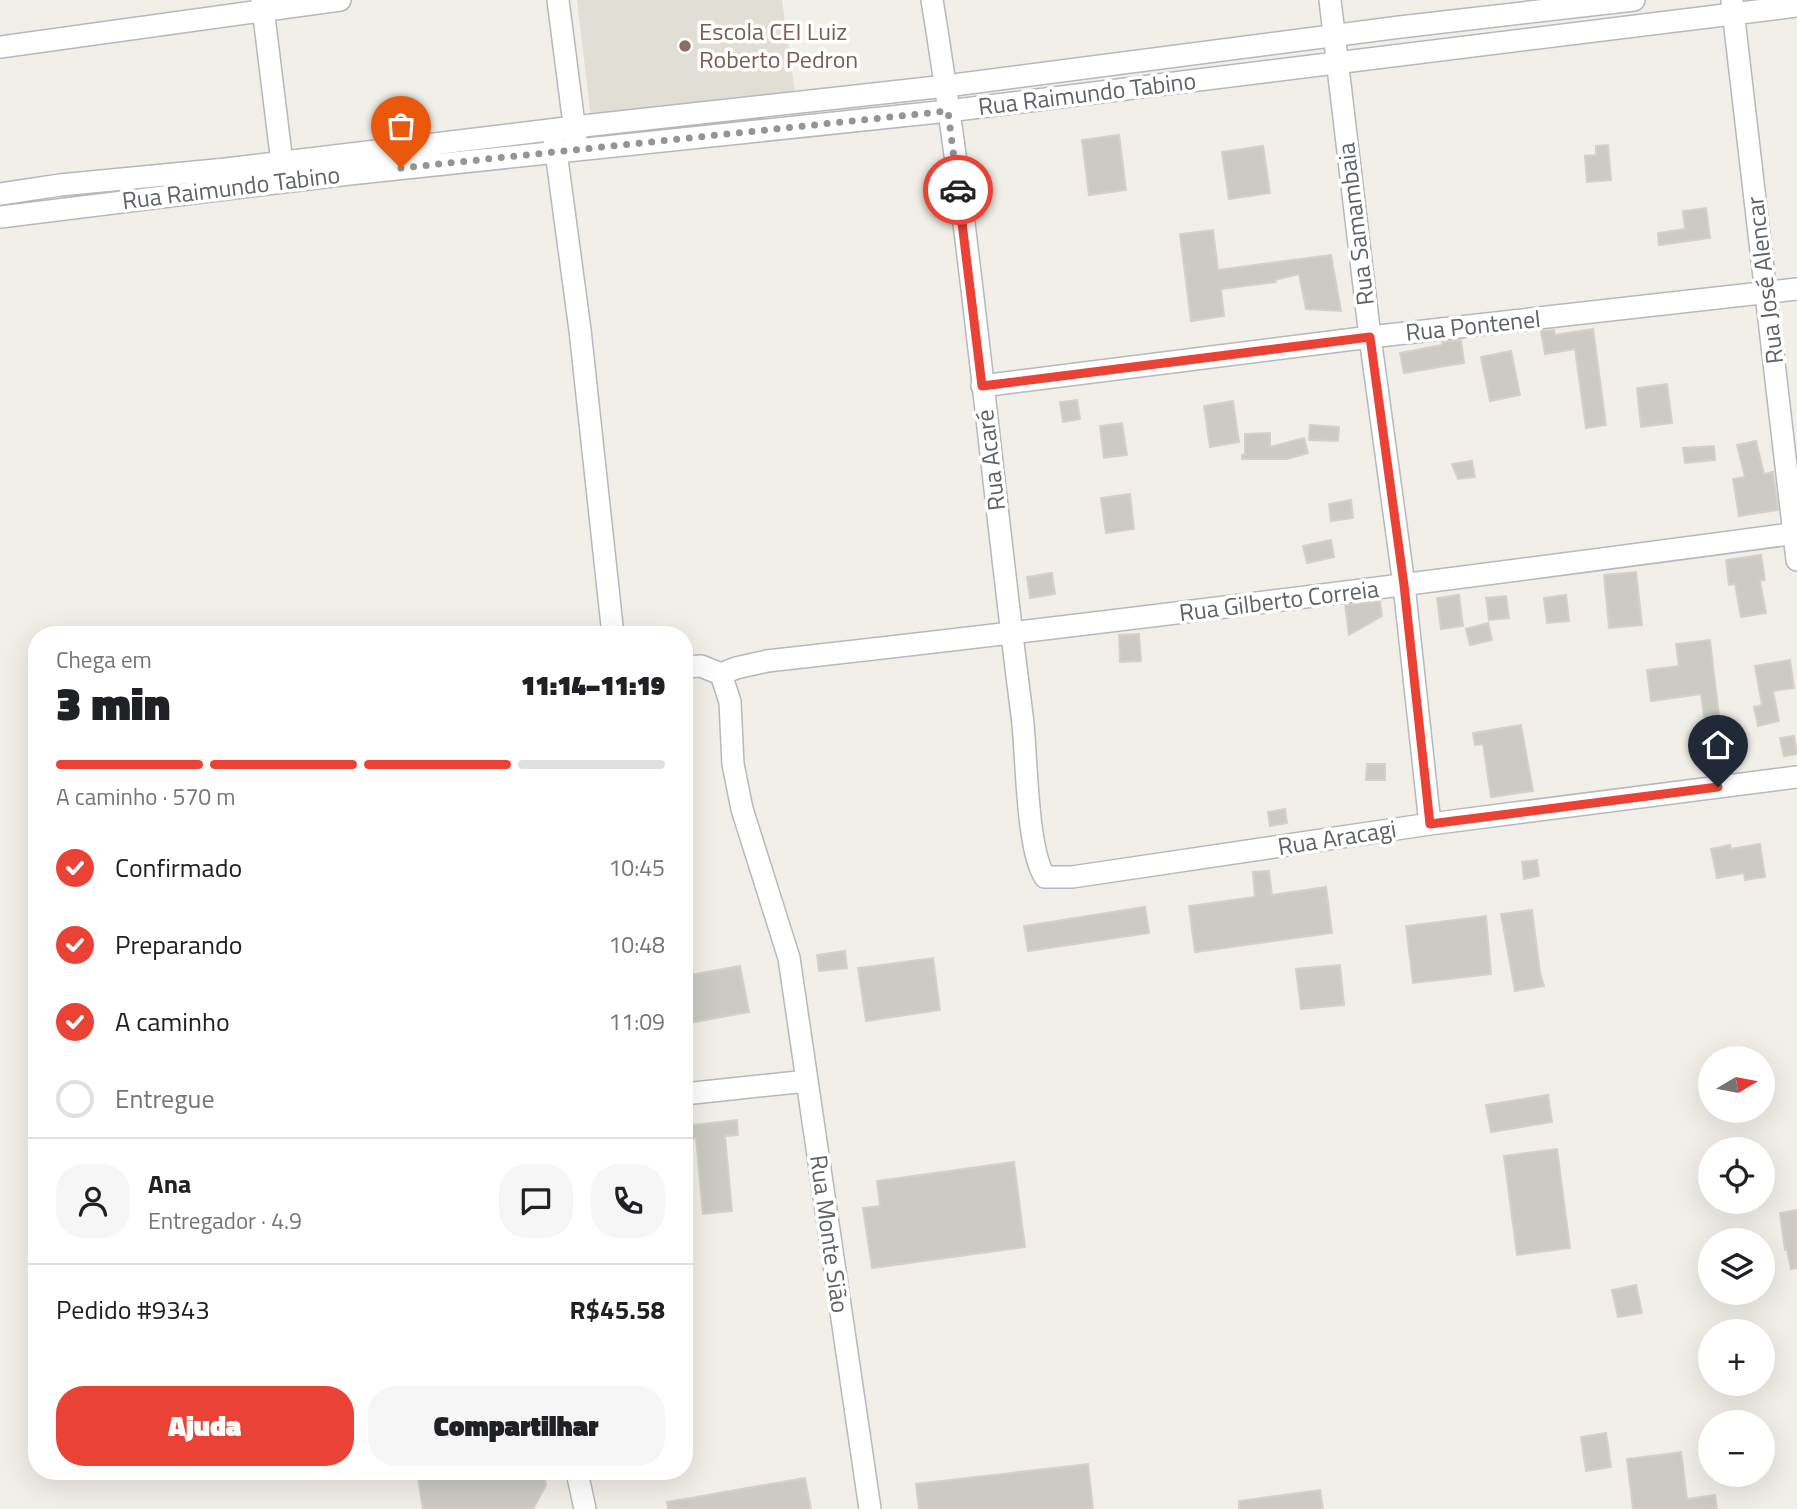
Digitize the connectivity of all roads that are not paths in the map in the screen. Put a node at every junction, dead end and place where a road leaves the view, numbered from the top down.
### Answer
1 (340, 0) edge
2 (558, 0) edge
3 (932, 0) edge
4 (1330, 0) edge
5 (1634, 0) edge
6 (263, 5) edge
7 (1797, 6) edge
8 (1733, 7) edge
9 (1400, 27) junction
10 (1334, 35) junction
11 (0, 47) edge
12 (1405, 54) junction
13 (1336, 63) junction
14 (946, 86) junction
15 (948, 111) junction
16 (564, 129) junction
17 (566, 150) junction
18 (282, 163) junction
19 (0, 194) edge
20 (0, 217) edge
21 (1797, 289) edge
22 (1767, 293) junction
23 (1370, 337) junction
24 (982, 386) junction
25 (1795, 533) edge
26 (1797, 560) edge
27 (1404, 585) junction
28 (610, 626) edge
29 (1011, 634) junction
30 (693, 666) edge
31 (721, 674) junction
32 (1797, 777) edge
33 (1430, 824) junction
34 (1045, 877) joint
35 (807, 1081) junction
36 (693, 1093) edge
37 (579, 1480) edge
38 (585, 1509) edge
39 (870, 1509) edge

1 - 6 street
2 - 16 street
3 - 14 street, Rua Acaré
4 - 10 street, Rua Samambaia
5 - 9 street, Rua Raimundo Tabino
6 - 11 street
6 - 18 street
7 - 8 street, Rua Raimundo Tabino
8 - 12 street, Rua Raimundo Tabino
8 - 22 street, Rua José Alencar
9 - 10 street, Rua Raimundo Tabino
9 - 12 street
10 - 13 street, Rua Samambaia
10 - 14 street, Rua Raimundo Tabino
12 - 13 street, Rua Raimundo Tabino
13 - 15 street, Rua Raimundo Tabino
13 - 23 street, Rua Samambaia
14 - 15 street, Rua Acaré
14 - 16 street, Rua Raimundo Tabino
15 - 17 street, Rua Raimundo Tabino
15 - 24 street, Rua Acaré
16 - 17 street
16 - 18 street, Rua Raimundo Tabino
17 - 20 street, Rua Raimundo Tabino
17 - 28 street
18 - 19 street, Rua Raimundo Tabino
21 - 22 street, Rua Pontenel
22 - 23 street, Rua Pontenel
22 - 25 street, Rua José Alencar
23 - 24 street, Rua Pontenel
23 - 27 street, Rua Samambaia
24 - 29 street, Rua Acaré
25 - 26 street, Rua José Alencar
25 - 27 street, Rua Gilberto Correia
27 - 29 street, Rua Gilberto Correia
27 - 33 street, Rua Samambaia
29 - 31 street, Rua Gilberto Correia
29 - 34 street, Rua Acaré
30 - 31 street
31 - 35 street, Rua Monte Sião
32 - 33 street, Rua Aracagi
33 - 34 street, Rua Aracagi
35 - 36 street
35 - 39 street, Rua Monte Sião
37 - 38 street

